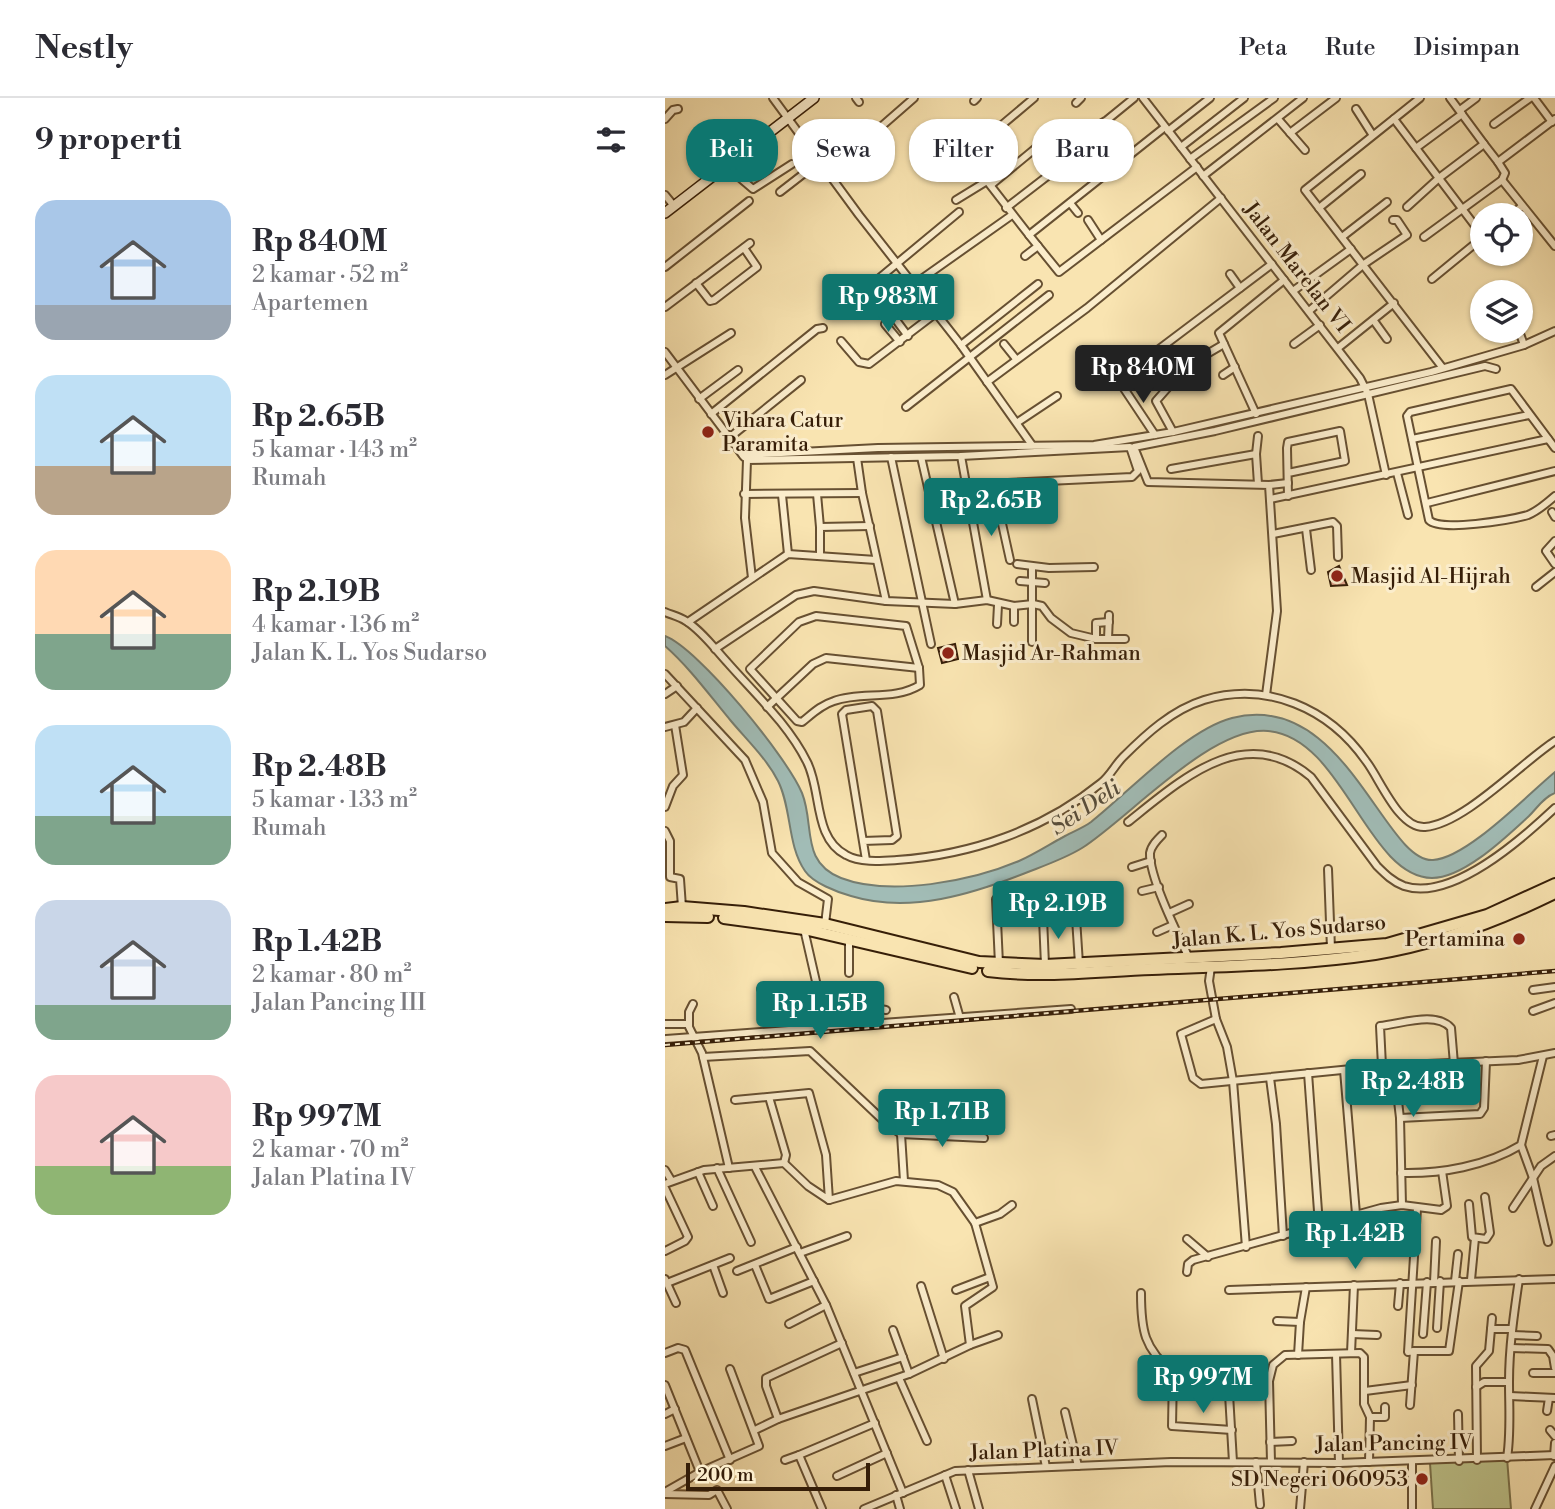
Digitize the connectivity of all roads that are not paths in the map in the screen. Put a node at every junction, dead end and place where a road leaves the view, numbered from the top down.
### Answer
1 (773, 98) edge
2 (814, 98) edge
3 (914, 98) edge
4 (1034, 98) edge
5 (1134, 98) edge
6 (1143, 98) edge
7 (1210, 98) edge
8 (1244, 98) edge
9 (1274, 98) edge
10 (1303, 98) edge
11 (1336, 98) edge
12 (1420, 98) edge
13 (1450, 98) edge
14 (1476, 98) edge
15 (1532, 98) edge
16 (678, 109) dead end
17 (1356, 109) dead end
18 (1461, 112) junction
19 (788, 117) junction
20 (665, 119) edge
21 (890, 119) edge
22 (1009, 119) edge
23 (1106, 119) edge
24 (1278, 119) junction
25 (1394, 119) junction
26 (1553, 120) edge
27 (792, 122) edge
28 (1494, 124) dead end
29 (778, 125) edge
30 (1167, 129) junction
31 (1290, 133) junction
32 (1373, 134) junction
33 (1484, 144) junction
34 (1181, 147) junction
35 (1416, 148) junction
36 (1305, 150) dead end
37 (1032, 151) edge
38 (1190, 159) junction
39 (1018, 162) edge
40 (1498, 162) junction
41 (792, 164) dead end
42 (1197, 167) junction
43 (778, 173) edge
44 (1361, 174) dead end
45 (1203, 176) junction
46 (1439, 178) junction
47 (1502, 180) junction
48 (705, 182) edge
49 (745, 182) edge
50 (764, 182) edge
51 (793, 182) edge
52 (835, 182) edge
53 (994, 182) edge
54 (1040, 182) edge
55 (991, 185) junction
56 (780, 192) dead end
57 (665, 195) edge
58 (1221, 198) junction
59 (956, 200) dead end
60 (748, 201) dead end
61 (1387, 202) dead end
62 (1070, 203) junction
63 (1520, 203) edge
64 (674, 206) junction
65 (1407, 207) dead end
66 (1006, 208) junction
67 (1319, 208) junction
68 (1463, 209) junction
69 (959, 212) dead end
70 (665, 213) edge
71 (1078, 213) dead end
72 (1012, 215) junction
73 (1470, 219) edge
74 (1533, 219) edge
75 (1089, 220) dead end
76 (1393, 220) dead end
77 (1029, 235) junction
78 (1342, 237) junction
79 (1424, 237) dead end
80 (1101, 240) junction
81 (1038, 246) junction
82 (1555, 246) edge
83 (1470, 247) edge
84 (1351, 249) junction
85 (1024, 256) dead end
86 (896, 262) junction
87 (1272, 264) junction
88 (1364, 264) junction
89 (665, 267) edge
90 (1230, 274) dead end
91 (1432, 279) dead end
92 (1285, 280) junction
93 (696, 283) junction
94 (1038, 284) dead end
95 (871, 285) dead end
96 (913, 285) junction
97 (1240, 288) junction
98 (1293, 291) junction
99 (1049, 295) dead end
100 (1394, 303) junction
101 (665, 307) edge
102 (1309, 311) junction
103 (936, 313) junction
104 (893, 316) dead end
105 (1374, 321) junction
106 (885, 324) dead end
107 (1320, 326) junction
108 (823, 328) dead end
109 (1555, 331) edge
110 (731, 333) dead end
111 (908, 336) junction
112 (1387, 339) dead end
113 (841, 341) dead end
114 (900, 342) junction
115 (1004, 344) dead end
116 (1224, 344) junction
117 (1294, 344) dead end
118 (961, 345) junction
119 (1524, 345) joint
120 (1338, 348) junction
121 (665, 352) edge
122 (969, 358) junction
123 (1016, 359) junction
124 (1195, 361) dead end
125 (1235, 367) junction
126 (1443, 367) junction
127 (677, 368) junction
128 (1134, 368) dead end
129 (1496, 369) dead end
130 (738, 370) dead end
131 (665, 375) edge
132 (1223, 375) dead end
133 (801, 380) dead end
134 (987, 382) junction
135 (1171, 384) dead end
136 (1123, 387) dead end
137 (1367, 390) junction
138 (1057, 396) dead end
139 (699, 399) junction
140 (906, 407) dead end
141 (711, 414) junction
142 (1256, 414) junction
143 (1529, 415) junction
144 (1017, 422) junction
145 (1173, 432) junction
146 (1155, 435) junction
147 (1258, 436) dead end
148 (729, 438) junction
149 (1412, 439) junction
150 (1548, 439) junction
151 (1032, 445) junction
152 (1555, 448) edge
153 (1256, 454) junction
154 (961, 456) junction
155 (891, 457) junction
156 (921, 457) junction
157 (745, 458) junction
158 (857, 458) junction
159 (1418, 467) junction
160 (1171, 469) dead end
161 (1555, 471) edge
162 (1288, 473) junction
163 (1397, 473) junction
164 (1386, 475) junction
165 (1288, 483) junction
166 (1258, 484) junction
167 (966, 485) junction
168 (993, 485) junction
169 (1269, 485) junction
170 (862, 493) junction
171 (744, 494) junction
172 (817, 494) junction
173 (782, 495) junction
174 (1288, 496) junction
175 (1555, 496) edge
176 (1270, 499) junction
177 (1427, 503) junction
178 (1038, 509) dead end
179 (999, 510) junction
180 (1408, 515) dead end
181 (870, 526) junction
182 (820, 527) junction
183 (1306, 529) junction
184 (1273, 534) junction
185 (1555, 541) edge
186 (788, 554) junction
187 (820, 555) junction
188 (1338, 557) dead end
189 (876, 560) junction
190 (1010, 560) dead end
191 (1017, 564) dead end
192 (1555, 564) edge
193 (1033, 567) junction
194 (1094, 567) dead end
195 (1311, 570) dead end
196 (1555, 572) edge
197 (752, 578) junction
198 (1020, 581) dead end
199 (1033, 583) junction
200 (1045, 583) dead end
201 (1536, 587) dead end
202 (987, 600) junction
203 (886, 601) junction
204 (921, 602) junction
205 (955, 604) junction
206 (1033, 604) junction
207 (997, 605) junction
208 (1014, 606) junction
209 (665, 612) edge
210 (688, 622) junction
211 (1013, 622) dead end
212 (997, 624) dead end
213 (1097, 639) junction
214 (1108, 639) junction
215 (1125, 639) dead end
216 (1032, 642) dead end
217 (931, 644) dead end
218 (715, 649) junction
219 (919, 668) junction
220 (665, 674) edge
221 (677, 686) junction
222 (665, 694) edge
223 (1266, 695) junction
224 (776, 698) junction
225 (767, 707) junction
226 (697, 708) junction
227 (675, 725) junction
228 (665, 727) edge
229 (1555, 741) edge
230 (665, 807) edge
231 (1555, 808) edge
232 (1128, 822) dead end
233 (665, 831) edge
234 (1162, 835) dead end
235 (863, 841) junction
236 (866, 860) junction
237 (1151, 861) junction
238 (1132, 867) dead end
239 (1328, 869) dead end
240 (1555, 884) edge
241 (1159, 887) junction
242 (1142, 891) dead end
243 (1555, 893) edge
244 (996, 899) dead end
245 (1189, 904) dead end
246 (682, 907) junction
247 (665, 909) edge
248 (1169, 913) junction
249 (665, 916) edge
250 (751, 917) junction
251 (1043, 918) dead end
252 (1076, 918) dead end
253 (825, 924) junction
254 (1173, 925) junction
255 (804, 929) junction
256 (1157, 932) dead end
257 (849, 938) junction
258 (1331, 949) junction
259 (1189, 959) junction
260 (1211, 962) junction
261 (1079, 964) junction
262 (999, 965) junction
263 (1045, 965) junction
264 (849, 973) dead end
265 (1555, 986) edge
266 (761, 989) dead end
267 (1533, 989) dead end
268 (954, 997) dead end
269 (820, 999) junction
270 (1555, 1003) edge
271 (693, 1004) dead end
272 (1071, 1009) dead end
273 (886, 1010) dead end
274 (1533, 1011) dead end
275 (960, 1018) junction
276 (1216, 1019) junction
277 (665, 1024) edge
278 (689, 1024) junction
279 (819, 1028) junction
280 (665, 1032) edge
281 (692, 1035) junction
282 (665, 1039) edge
283 (1555, 1053) edge
284 (1543, 1056) junction
285 (703, 1057) junction
286 (1486, 1061) junction
287 (1454, 1064) junction
288 (1382, 1066) junction
289 (1394, 1067) junction
290 (1344, 1070) junction
291 (1308, 1073) junction
292 (1270, 1078) junction
293 (1233, 1081) junction
294 (769, 1097) junction
295 (735, 1100) dead end
296 (1400, 1118) junction
297 (901, 1134) junction
298 (984, 1138) dead end
299 (1521, 1145) junction
300 (1555, 1156) edge
301 (784, 1163) junction
302 (755, 1167) junction
303 (717, 1168) junction
304 (729, 1168) junction
305 (665, 1170) edge
306 (1442, 1171) junction
307 (698, 1172) junction
308 (1401, 1173) junction
309 (1533, 1178) junction
310 (904, 1181) junction
311 (667, 1184) edge
312 (1485, 1197) dead end
313 (829, 1200) junction
314 (1469, 1204) dead end
315 (1012, 1205) dead end
316 (1402, 1205) junction
317 (713, 1206) dead end
318 (1513, 1208) dead end
319 (1417, 1209) junction
320 (1356, 1214) junction
321 (975, 1223) junction
322 (1319, 1225) junction
323 (847, 1236) dead end
324 (1283, 1236) junction
325 (1475, 1238) junction
326 (1187, 1240) dead end
327 (1436, 1241) dead end
328 (751, 1242) dead end
329 (1548, 1242) dead end
330 (1246, 1247) junction
331 (799, 1250) junction
332 (665, 1251) edge
333 (1458, 1254) dead end
334 (1208, 1257) junction
335 (730, 1258) dead end
336 (713, 1265) junction
337 (755, 1265) junction
338 (737, 1270) dead end
339 (1187, 1272) dead end
340 (990, 1277) junction
341 (1519, 1279) junction
342 (1555, 1279) edge
343 (1471, 1280) junction
344 (814, 1281) junction
345 (1457, 1281) junction
346 (1434, 1282) junction
347 (666, 1283) edge
348 (1400, 1283) junction
349 (1415, 1283) junction
350 (1354, 1285) junction
351 (921, 1286) dead end
352 (1306, 1287) junction
353 (956, 1290) dead end
354 (1229, 1290) dead end
355 (723, 1293) dead end
356 (1141, 1293) dead end
357 (676, 1303) dead end
358 (826, 1305) junction
359 (1398, 1306) dead end
360 (1492, 1318) dead end
361 (1277, 1321) dead end
362 (1300, 1322) junction
363 (789, 1324) dead end
364 (1437, 1328) dead end
365 (1491, 1329) junction
366 (893, 1330) dead end
367 (1512, 1332) junction
368 (1352, 1334) junction
369 (1423, 1334) dead end
370 (998, 1335) dead end
371 (1377, 1335) dead end
372 (1537, 1336) dead end
373 (842, 1343) junction
374 (970, 1345) junction
375 (1511, 1349) junction
376 (1414, 1351) junction
377 (665, 1353) edge
378 (1351, 1353) junction
379 (1336, 1354) junction
380 (1298, 1355) junction
381 (903, 1357) junction
382 (944, 1359) junction
383 (730, 1369) dead end
384 (1555, 1370) edge
385 (854, 1373) junction
386 (1533, 1373) dead end
387 (909, 1374) junction
388 (1228, 1377) dead end
389 (899, 1378) junction
390 (1509, 1382) junction
391 (665, 1385) edge
392 (1412, 1385) junction
393 (1476, 1387) junction
394 (1365, 1391) junction
395 (861, 1392) junction
396 (1510, 1396) junction
397 (1552, 1398) edge
398 (1032, 1399) dead end
399 (1411, 1405) dead end
400 (1385, 1407) dead end
401 (675, 1409) junction
402 (1547, 1411) dead end
403 (1065, 1412) dead end
404 (665, 1414) edge
405 (1458, 1415) dead end
406 (1370, 1417) junction
407 (778, 1419) junction
408 (875, 1423) junction
409 (755, 1430) junction
410 (1232, 1430) junction
411 (686, 1438) junction
412 (927, 1441) dead end
413 (1292, 1441) dead end
414 (1270, 1442) junction
415 (1555, 1443) edge
416 (665, 1446) edge
417 (887, 1454) junction
418 (799, 1455) junction
419 (1555, 1456) edge
420 (1507, 1458) junction
421 (730, 1460) junction
422 (785, 1460) dead end
423 (1477, 1460) junction
424 (1412, 1461) junction
425 (1459, 1461) junction
426 (1233, 1462) junction
427 (1256, 1462) junction
428 (1271, 1462) junction
429 (1304, 1462) junction
430 (1369, 1462) junction
431 (1339, 1463) junction
432 (1078, 1466) junction
433 (1555, 1466) edge
434 (1046, 1467) junction
435 (968, 1470) junction
436 (700, 1472) junction
437 (945, 1475) junction
438 (837, 1476) dead end
439 (665, 1493) edge
440 (899, 1494) junction
441 (1260, 1505) dead end
442 (727, 1509) edge
443 (822, 1509) edge
444 (865, 1509) edge
445 (900, 1509) edge
446 (955, 1509) edge
447 (978, 1509) edge
448 (1300, 1509) edge
449 (1412, 1509) edge
450 (1535, 1509) edge

1 - 19 street
2 - 19 street
3 - 21 street
4 - 22 street
5 - 23 street
6 - 30 street, Jalan Marelan VI
7 - 30 street
8 - 34 street
9 - 38 street
10 - 24 street
11 - 31 street
12 - 25 street
13 - 18 street
14 - 18 street
15 - 26 street
15 - 28 street
16 - 20 street
17 - 32 street
18 - 33 street
18 - 35 street
19 - 27 street
19 - 29 street
24 - 31 street
24 - 45 street
25 - 32 street
25 - 35 street
26 - 40 street
30 - 34 street, Jalan Marelan VI
30 - 62 street
31 - 36 street
32 - 67 street
33 - 40 street
33 - 46 street
34 - 38 street, Jalan Marelan VI
35 - 46 street
37 - 39 street
38 - 42 street, Jalan Marelan VI
40 - 47 street
41 - 43 street
42 - 45 street, Jalan Marelan VI
42 - 80 street
44 - 67 street
45 - 58 street, Jalan Marelan VI
46 - 65 street
46 - 68 street
47 - 63 street
47 - 68 street
48 - 64 street
49 - 50 street
51 - 56 street
52 - 86 street
53 - 55 street
54 - 66 street
55 - 59 street
55 - 66 street
57 - 64 street
58 - 87 street, Jalan Marelan VI
58 - 123 street
60 - 89 street
61 - 78 street
62 - 71 street
62 - 77 street
64 - 70 street
66 - 72 street
67 - 78 street
68 - 73 street
68 - 79 street
69 - 86 street
72 - 77 street
72 - 96 street
74 - 82 street
75 - 80 street
76 - 88 street
77 - 81 street
78 - 84 street
80 - 81 street
81 - 85 street
83 - 91 street
84 - 88 street
84 - 98 street
86 - 95 street
86 - 96 street
87 - 92 street, Jalan Marelan VI
87 - 97 street
88 - 100 street
88 - 102 street
90 - 97 street
92 - 98 street, Jalan Marelan VI
92 - 116 street
93 - 93 street
93 - 101 street
94 - 118 street
96 - 103 street
97 - 128 street
98 - 102 street, Jalan Marelan VI
99 - 122 street
100 - 105 street
100 - 126 street
102 - 107 street, Jalan Marelan VI
103 - 111 street
103 - 118 street
104 - 111 street
105 - 112 street
105 - 120 street
106 - 114 street
107 - 117 street
107 - 120 street, Jalan Marelan VI
108 - 141 street
109 - 119 street
110 - 127 street
111 - 114 street
113 - 114 street
115 - 123 street
116 - 124 street
116 - 125 street
118 - 122 street
119 - 126 street
120 - 137 street, Jalan Marelan VI
121 - 127 street
122 - 134 street
122 - 140 street
123 - 134 street
125 - 132 street
125 - 142 street
126 - 137 street
127 - 131 street
127 - 139 street
129 - 137 street
130 - 139 street
133 - 148 street
134 - 144 street
135 - 145 street
136 - 146 street
137 - 142 street
137 - 164 street
137 - 166 street
138 - 144 street
139 - 141 street
141 - 148 street
142 - 145 street
143 - 149 street
143 - 149 street
143 - 150 street
144 - 151 street
145 - 146 street
146 - 151 street
147 - 153 street
148 - 157 street
149 - 159 street
150 - 152 street
150 - 159 street
151 - 157 street
153 - 160 street
153 - 166 street
154 - 156 street
154 - 167 street
154 - 168 street
155 - 156 street
155 - 158 street
155 - 204 street
156 - 205 street
157 - 158 street
157 - 171 street
158 - 170 street
159 - 163 street
159 - 177 street
161 - 177 street
162 - 162 street
162 - 165 street
163 - 164 street
163 - 180 street
164 - 174 street
165 - 169 street
165 - 174 street
166 - 169 street
167 - 168 street
167 - 202 street
168 - 179 street
169 - 176 street
170 - 172 street
170 - 181 street
171 - 173 street
171 - 197 street
172 - 173 street
172 - 182 street
173 - 186 street
174 - 176 street
175 - 177 street
176 - 184 street
178 - 179 street
179 - 190 street
181 - 182 street
181 - 189 street
182 - 187 street
183 - 184 street
183 - 188 street
183 - 195 street
184 - 223 street
185 - 192 street
186 - 187 street
186 - 197 street
187 - 189 street
189 - 203 street
191 - 193 street
193 - 194 street
193 - 199 street
196 - 201 street
197 - 210 street
198 - 199 street
199 - 200 street
199 - 206 street
202 - 205 street
202 - 207 street
203 - 204 street
203 - 218 street
204 - 205 street
204 - 217 street
206 - 208 street
206 - 213 street
206 - 216 street
207 - 208 street
207 - 212 street
208 - 211 street
209 - 210 street
210 - 218 street
213 - 214 street
213 - 214 street
214 - 215 street
218 - 225 street
219 - 224 street
219 - 224 street
219 - 224 street
220 - 221 street
221 - 222 street
221 - 226 street
223 - 229 street
223 - 236 street
224 - 225 street
225 - 236 street
226 - 227 street
226 - 253 street
227 - 228 street
227 - 230 street
231 - 232 street
233 - 246 street
234 - 237 street
235 - 235 street
235 - 236 street
237 - 238 street
237 - 241 street
239 - 258 street
240 - 258 highway, Jalan K. L. Yos Sudarso
241 - 242 street
241 - 248 street
243 - 260 highway, Jalan K. L. Yos Sudarso
244 - 262 street
245 - 248 street
246 - 247 highway, Jalan K. L. Yos Sudarso
246 - 250 highway, Jalan K. L. Yos Sudarso
248 - 254 street
249 - 250 highway, Jalan K. L. Yos Sudarso
250 - 253 highway, Jalan K. L. Yos Sudarso
250 - 255 highway, Jalan K. L. Yos Sudarso
251 - 263 street
252 - 261 street
253 - 262 highway, Jalan K. L. Yos Sudarso
254 - 256 street
254 - 259 street
255 - 257 highway, Jalan K. L. Yos Sudarso
255 - 269 street
257 - 260 highway, Jalan K. L. Yos Sudarso
257 - 264 street
258 - 260 highway, Jalan K. L. Yos Sudarso
259 - 260 highway, Jalan K. L. Yos Sudarso
259 - 261 highway, Jalan K. L. Yos Sudarso
260 - 276 street
261 - 263 highway, Jalan K. L. Yos Sudarso
262 - 263 highway, Jalan K. L. Yos Sudarso
265 - 267 street
266 - 269 street
268 - 275 street
269 - 273 street
269 - 279 street
270 - 274 street
271 - 278 street
272 - 275 street
275 - 279 street
276 - 293 street
276 - 293 street
277 - 278 street
278 - 281 street
279 - 281 street
280 - 282 street
281 - 282 street
281 - 285 street
283 - 284 street
284 - 286 street
284 - 299 street
285 - 297 street
285 - 304 street
286 - 287 street
286 - 296 street
287 - 288 street
287 - 289 street
288 - 289 street
288 - 290 street
289 - 296 street
290 - 291 street
290 - 320 street
291 - 292 street
291 - 322 street
292 - 293 street
292 - 324 street
293 - 330 street
294 - 295 street
294 - 301 street
294 - 313 street
296 - 308 street
297 - 298 street
297 - 310 street
299 - 306 street
299 - 309 street
300 - 309 street
301 - 302 street
301 - 313 street
302 - 304 street
302 - 331 street
303 - 304 street
303 - 307 street
303 - 328 street
305 - 311 street
306 - 308 street
306 - 319 street
307 - 311 street
307 - 317 street
308 - 316 street
309 - 318 street
309 - 329 street
310 - 313 street
310 - 321 street
311 - 332 street
312 - 325 street
314 - 325 street
315 - 321 street
316 - 319 street
316 - 320 street
319 - 349 street
320 - 322 street
321 - 340 street
322 - 324 street
323 - 331 street
324 - 330 street
325 - 343 street
326 - 334 street
327 - 346 street
330 - 334 street
331 - 337 street
331 - 344 street
333 - 345 street
334 - 339 street
335 - 336 street
336 - 347 street
336 - 355 street
337 - 338 street
337 - 344 street
340 - 353 street
340 - 374 street
341 - 342 street
341 - 343 street
341 - 367 street
343 - 345 street
344 - 358 street
345 - 346 street
345 - 376 street
346 - 349 street
346 - 364 street
346 - 369 street
347 - 357 street
348 - 349 street
348 - 350 street
348 - 359 street
349 - 376 street
350 - 352 street
350 - 368 street
351 - 382 street
352 - 354 street
352 - 362 street
356 - 410 street
358 - 363 street
358 - 373 street
360 - 365 street
361 - 362 street
362 - 380 street
365 - 367 street
365 - 393 street
366 - 381 street
367 - 372 street
367 - 375 street
368 - 371 street
368 - 378 street
370 - 374 street
373 - 385 street
373 - 407 street
374 - 382 street
375 - 384 street
375 - 390 street
376 - 392 street
377 - 421 street
378 - 379 street
378 - 394 street
379 - 380 street
379 - 431 street
380 - 414 street
381 - 385 street
381 - 387 street
382 - 387 street
383 - 409 street
384 - 386 street
385 - 395 street
387 - 389 street
388 - 410 street
389 - 395 street
389 - 412 street
390 - 393 street
390 - 396 street
391 - 401 street
392 - 394 street
392 - 399 street
393 - 423 street
394 - 406 street
395 - 407 street
395 - 408 street
396 - 397 street
396 - 420 street
397 - 402 street
398 - 434 street
400 - 406 street
401 - 404 street
401 - 411 street
403 - 432 street
405 - 425 street
406 - 430 street
407 - 409 street
408 - 417 street
408 - 418 street
409 - 421 street
410 - 426 street
411 - 416 street
411 - 436 street
413 - 414 street
414 - 428 street
415 - 419 street
417 - 438 street
417 - 440 street
418 - 422 street
418 - 443 street
419 - 420 street, Jalan Pancing IV
420 - 423 street, Jalan Pancing IV
421 - 436 street
423 - 425 street, Jalan Pancing IV
424 - 425 street, Jalan Pancing IV
424 - 430 street, Jalan Pancing IV
424 - 449 street
426 - 427 street, Jalan Pancing IV
426 - 432 street, Jalan Platina IV
427 - 428 street, Jalan Pancing IV
427 - 441 street
428 - 429 street, Jalan Pancing IV
429 - 431 street, Jalan Pancing IV
429 - 448 street
430 - 431 street, Jalan Pancing IV
432 - 434 street, Jalan Platina IV
433 - 450 street
434 - 435 street, Jalan Platina IV
435 - 437 street, Jalan Platina IV
435 - 447 street
436 - 439 street
437 - 440 street, Jalan Platina IV
437 - 446 street
439 - 442 street
440 - 444 street, Jalan Platina IV
440 - 445 street

